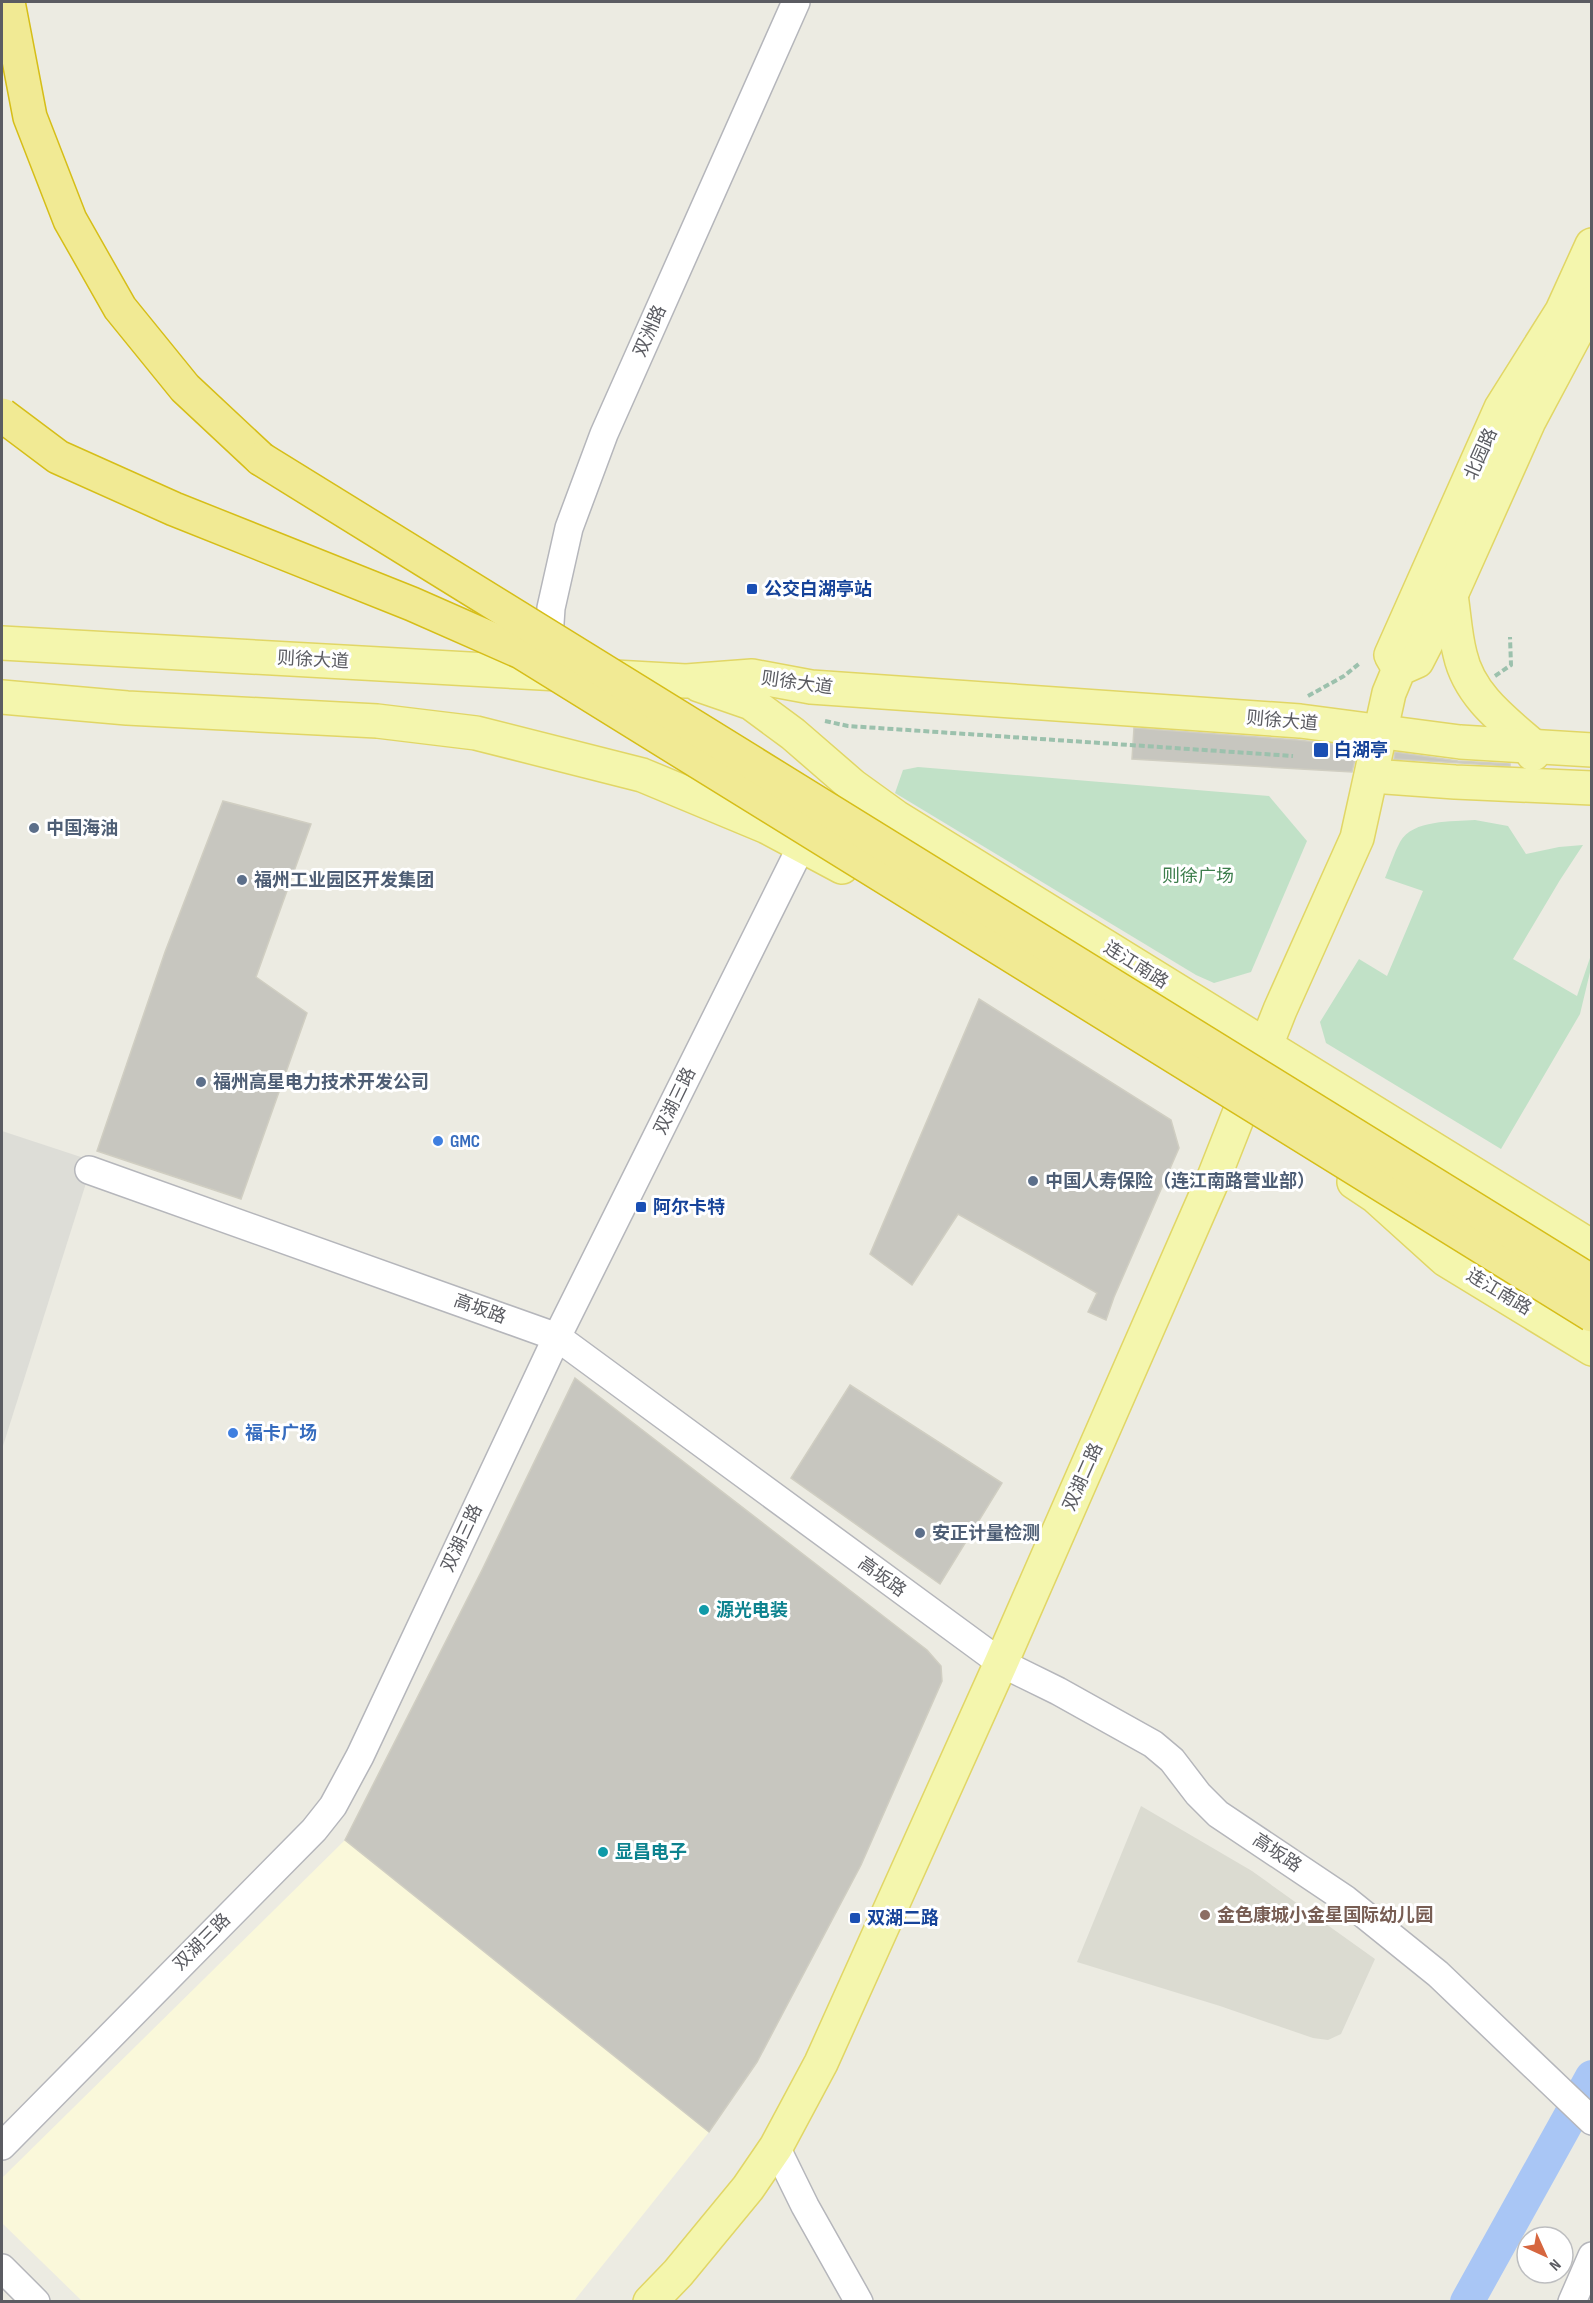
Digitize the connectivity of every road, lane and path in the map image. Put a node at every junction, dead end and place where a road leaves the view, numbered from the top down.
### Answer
1 (8, 2) edge
2 (796, 2) edge
3 (1592, 245) edge
4 (1592, 303) edge
5 (2, 415) edge
6 (1437, 589) junction
7 (1510, 636) dead end
8 (2, 643) edge
9 (1360, 663) dead end
10 (547, 672) junction
11 (1493, 677) dead end
12 (686, 681) junction
13 (2, 698) edge
14 (1305, 698) dead end
15 (825, 721) dead end
16 (1380, 731) junction
17 (1533, 746) junction
18 (1592, 750) edge
19 (1293, 756) dead end
20 (1372, 776) junction
21 (1532, 785) junction
22 (1592, 788) edge
23 (802, 845) junction
24 (1266, 1046) junction
25 (1240, 1111) junction
26 (89, 1170) dead end
27 (1592, 1247) edge
28 (1592, 1282) edge
29 (1592, 1315) edge
30 (557, 1337) junction
31 (1592, 1349) edge
32 (1001, 1663) junction
33 (1592, 2121) edge
34 (2, 2146) edge
35 (776, 2147) junction
36 (1592, 2256) edge
37 (2, 2268) edge
38 (36, 2301) edge
39 (650, 2301) edge
40 (859, 2301) edge
41 (1572, 2301) edge

1 - 28 highway, bridge
2 - 10 street, 双洲路
3 - 6 main road, 北园路
4 - 6 main road, 北园路
5 - 29 highway, bridge
6 - 16 main road, 北园路
6 - 17 main road
7 - 11 path
8 - 10 main road, 则徐大道
9 - 14 path
10 - 12 main road, 则徐大道
12 - 16 main road, 则徐大道
12 - 24 main road, 连江南路
13 - 23 main road
15 - 19 path
16 - 17 main road, 则徐大道
16 - 20 main road, 北园路
17 - 18 main road, 则徐大道
17 - 21 main road
20 - 21 main road
20 - 24 main road, 北园路
21 - 22 main road
23 - 25 main road, 连江南路
23 - 30 street, 双湖三路
24 - 25 main road, 双湖二路
24 - 27 main road, 连江南路
25 - 31 main road, 连江南路
25 - 32 main road, 双湖二路
26 - 30 street, 高坂路
30 - 32 street, 高坂路
30 - 34 street, 双湖三路
32 - 33 street, 高坂路
32 - 35 main road, 双湖二路
35 - 39 main road, 双湖二路
35 - 40 street
36 - 41 street
37 - 38 street

